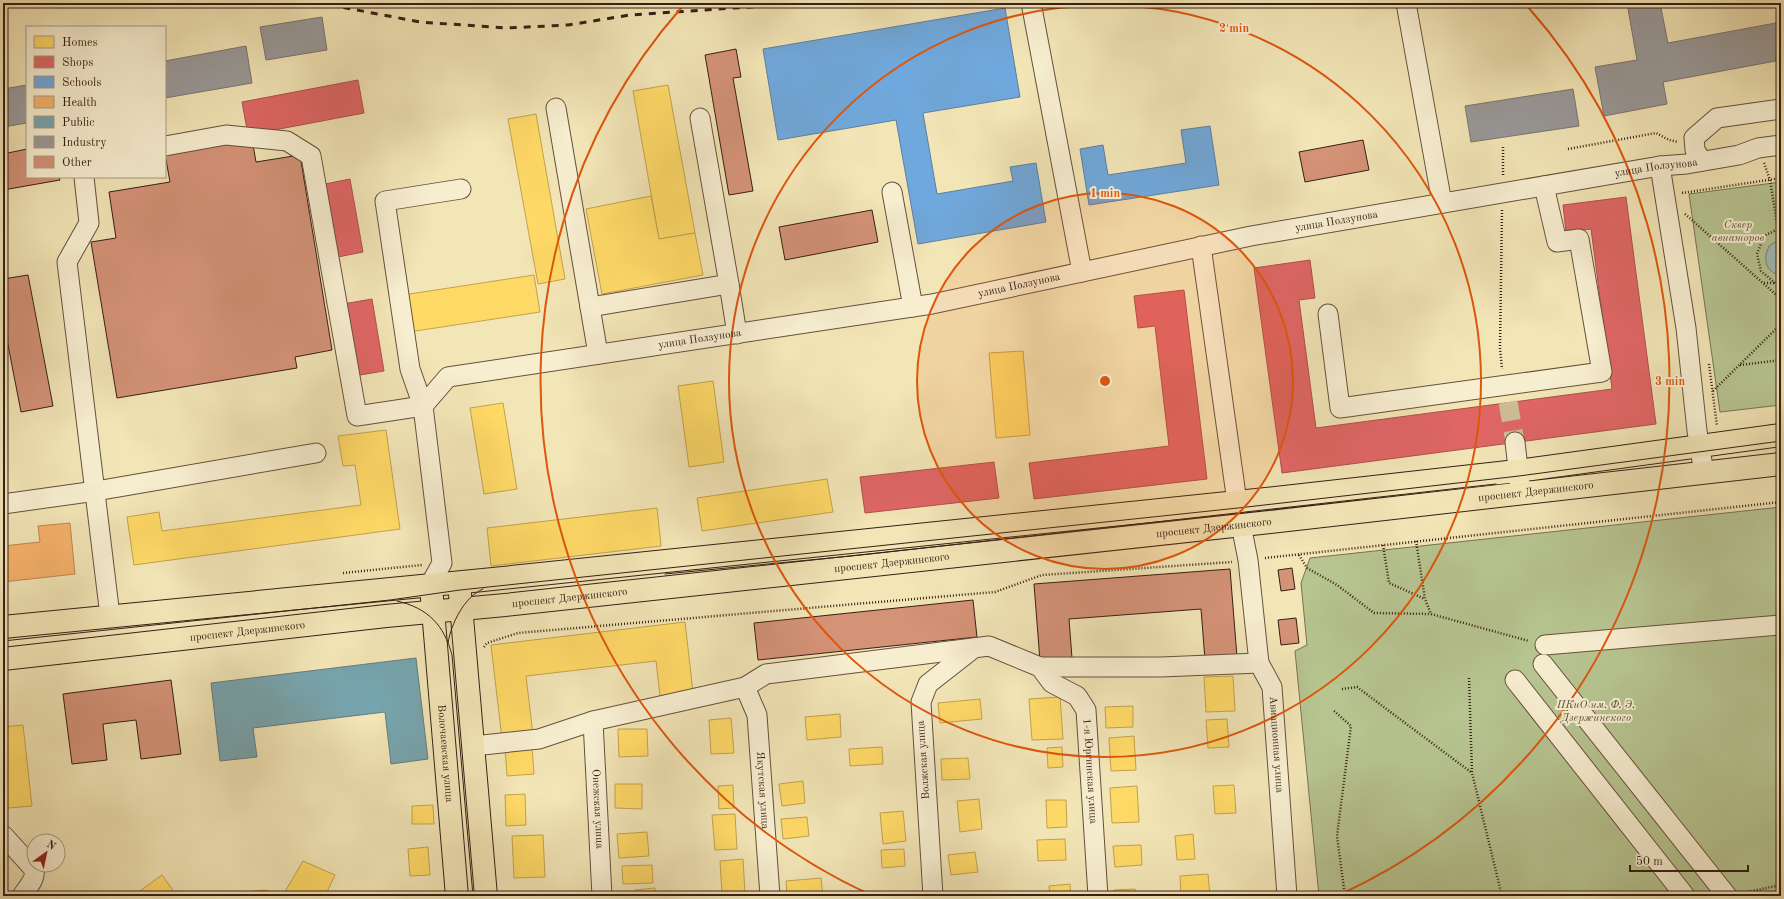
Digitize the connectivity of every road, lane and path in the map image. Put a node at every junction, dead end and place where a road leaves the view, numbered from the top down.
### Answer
1 (1406, 3) edge
2 (1032, 8) dead end
3 (556, 108) dead end
4 (1781, 109) edge
5 (700, 118) dead end
6 (1781, 145) edge
7 (166, 146) edge
8 (1503, 146) dead end
9 (1758, 148) junction
10 (1568, 149) dead end
11 (1698, 153) junction
12 (1660, 166) junction
13 (84, 178) edge
14 (1781, 178) edge
15 (1770, 180) junction
16 (1544, 186) junction
17 (461, 189) dead end
18 (892, 192) dead end
19 (1502, 193) junction
20 (1682, 199) dead end
21 (1442, 203) junction
22 (1684, 207) dead end
23 (1685, 214) junction
24 (1686, 222) dead end
25 (1779, 229) edge
26 (1200, 246) junction
27 (1082, 272) junction
28 (1763, 283) junction
29 (1775, 283) junction
30 (1781, 283) edge
31 (729, 284) junction
32 (1781, 299) edge
33 (590, 307) junction
34 (913, 307) junction
35 (1328, 314) dead end
36 (1781, 324) edge
37 (737, 334) junction
38 (1500, 348) dead end
39 (598, 354) junction
40 (1708, 360) dead end
41 (1781, 360) edge
42 (1740, 365) junction
43 (1713, 391) junction
44 (423, 406) junction
45 (1718, 428) dead end
46 (1781, 435) edge
47 (1515, 442) tunnel mouth
48 (1700, 445) junction
49 (316, 453) dead end
50 (1781, 464) edge
51 (1517, 471) junction
52 (1704, 473) junction
53 (96, 491) junction
54 (1520, 494) junction
55 (1237, 502) junction
56 (1781, 502) edge
57 (3, 504) edge
58 (1241, 525) junction
59 (1416, 541) junction
60 (1383, 545) junction
61 (1299, 555) junction
62 (1248, 560) junction
63 (442, 563) junction
64 (459, 581) junction
65 (430, 584) junction
66 (1425, 600) junction
67 (462, 609) junction
68 (434, 612) junction
69 (1431, 614) junction
70 (110, 616) junction
71 (1781, 625) edge
72 (3, 627) edge
73 (1545, 645) joint
74 (974, 648) junction
75 (473, 652) junction
76 (3, 659) edge
77 (1259, 663) junction
78 (1543, 664) dead end
79 (1040, 667) junction
80 (1469, 678) dead end
81 (1515, 680) dead end
82 (745, 687) junction
83 (1342, 689) dead end
84 (1334, 711) dead end
85 (593, 721) junction
86 (474, 746) junction
87 (1472, 773) junction
88 (3, 835) edge
89 (1781, 886) edge
90 (1731, 895) edge
91 (22, 896) edge
92 (457, 896) edge
93 (486, 896) edge
94 (602, 896) edge
95 (770, 896) edge
96 (933, 896) edge
97 (1098, 896) edge
98 (1288, 896) edge
99 (1346, 896) edge
100 (1502, 896) edge
101 (1685, 896) edge

1 - 21 street
2 - 27 street
3 - 33 street
4 - 11 street
5 - 31 street
6 - 9 street, улица Ползунова
7 - 44 street
8 - 19 path
9 - 11 street, улица Ползунова
9 - 15 path
10 - 11 path
11 - 12 street, улица Ползунова
12 - 16 street, улица Ползунова
12 - 48 street
13 - 53 street
14 - 15 path
15 - 20 path
15 - 25 path
16 - 19 street, улица Ползунова
16 - 35 street
17 - 44 street
18 - 34 street
19 - 21 street, улица Ползунова
19 - 38 path
21 - 26 street, улица Ползунова
22 - 23 path
23 - 24 path
23 - 28 path
25 - 29 path
26 - 27 street, улица Ползунова
26 - 55 street
27 - 34 street, улица Ползунова
28 - 29 path
28 - 32 path
29 - 30 path
31 - 33 street
31 - 37 street
33 - 39 street
34 - 37 street, улица Ползунова
36 - 42 path
37 - 39 street, улица Ползунова
39 - 44 street, улица Ползунова
40 - 43 path
41 - 42 path
42 - 43 path
43 - 45 path
44 - 63 street
46 - 48 main road, проспект Дзержинского
47 - 51 street
48 - 51 main road, проспект Дзержинского
48 - 52 street
49 - 53 street
50 - 52 main road, проспект Дзержинского
51 - 54 street
51 - 55 main road, проспект Дзержинского
52 - 54 main road, проспект Дзержинского
53 - 57 street
53 - 70 street
54 - 58 main road, проспект Дзержинского
55 - 58 main road
55 - 64 main road, проспект Дзержинского
56 - 59 path
58 - 62 street, Авиационная улица
58 - 67 main road, проспект Дзержинского
59 - 60 path
59 - 66 path
60 - 61 path
60 - 66 path
61 - 62 path
61 - 69 path
62 - 75 path
62 - 77 street, Авиационная улица
63 - 64 street
63 - 65 street
64 - 65 main road, проспект Дзержинского
64 - 67 main road
65 - 68 main road, Волочаевская улица
65 - 70 main road, проспект Дзержинского
66 - 69 path
67 - 68 main road, проспект Дзержинского
67 - 75 main road
68 - 76 main road, проспект Дзержинского
68 - 92 main road, Волочаевская улица
69 - 73 path
70 - 72 main road, проспект Дзержинского
71 - 73 street
74 - 79 street
74 - 82 street
74 - 96 street, Волжская улица
75 - 86 main road
77 - 79 street
77 - 98 street, Авиационная улица
78 - 90 street
79 - 97 street, 1-я Юргинская улица
80 - 87 path
81 - 101 street
82 - 85 street
82 - 95 street, Якутская улица
83 - 87 path
84 - 99 path
85 - 86 street
85 - 94 street, Онежская улица
86 - 93 main road
87 - 100 path
88 - 91 street
89 - 90 path

